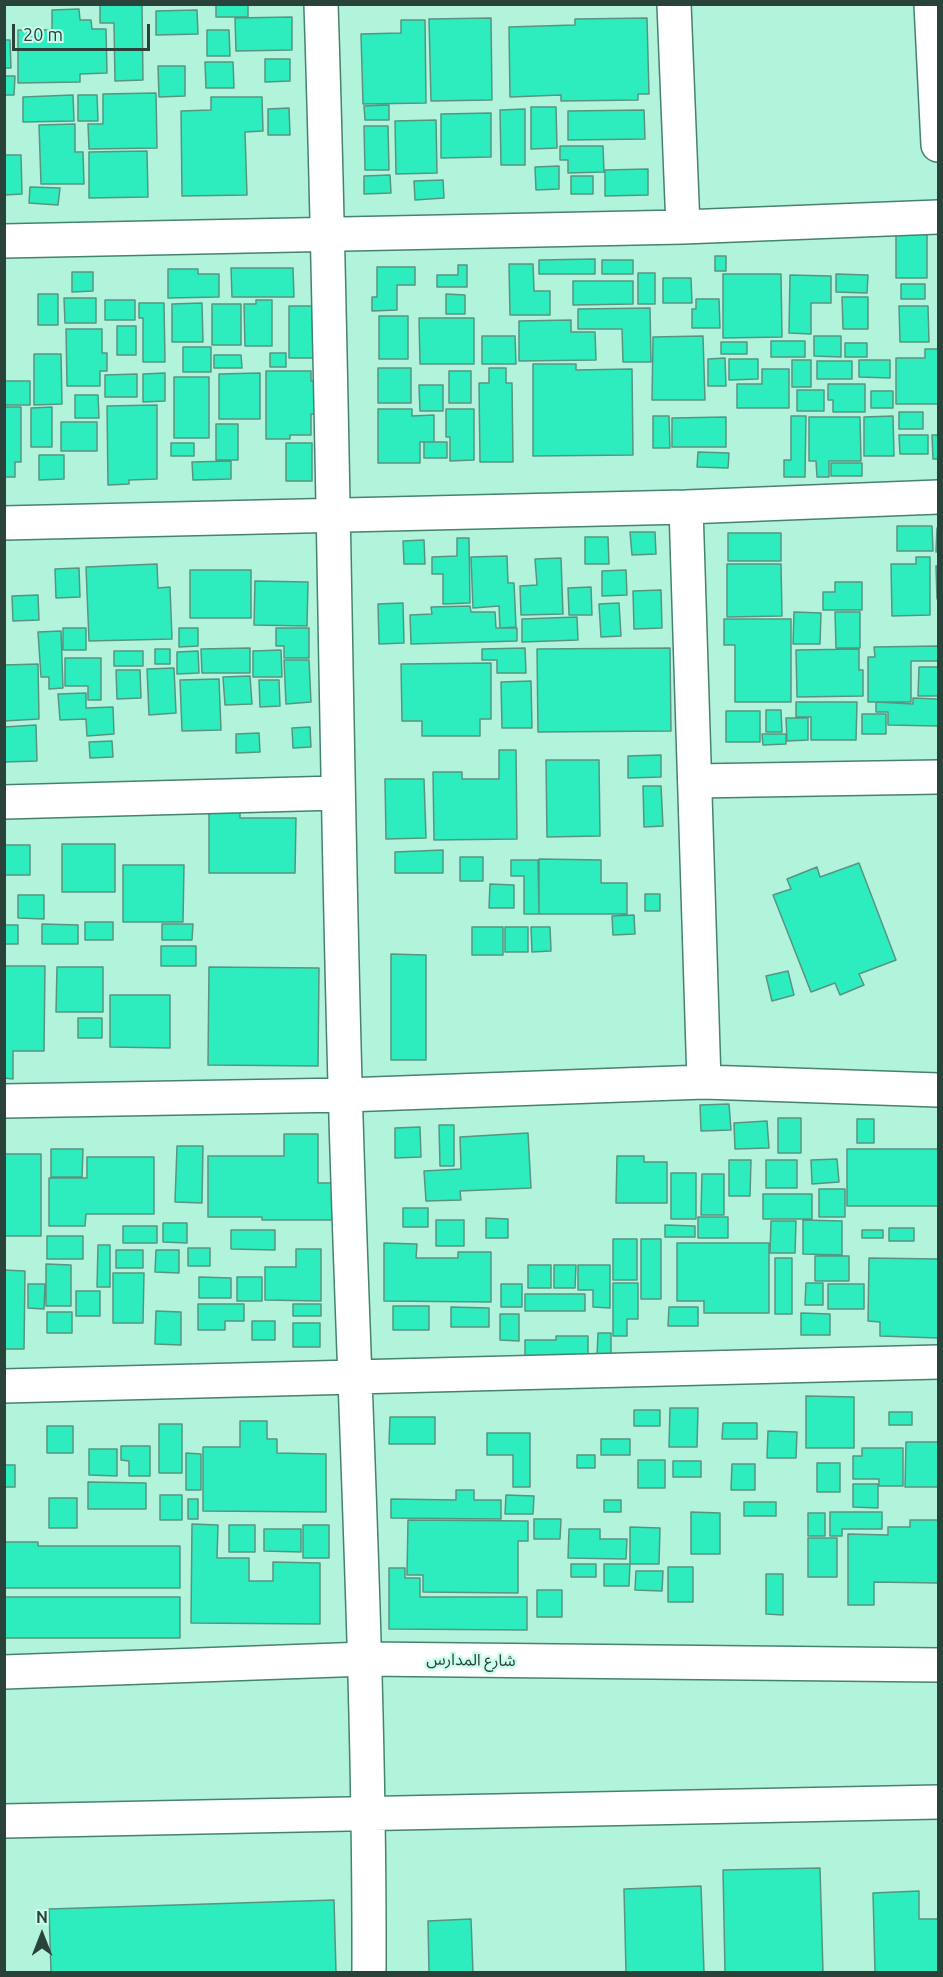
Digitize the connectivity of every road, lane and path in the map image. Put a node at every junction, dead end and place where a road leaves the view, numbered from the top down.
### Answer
1 (321, 4) edge
2 (674, 4) edge
3 (931, 4) edge
4 (939, 145) edge
5 (939, 217) edge
6 (683, 227) junction
7 (329, 235) junction
8 (4, 242) edge
9 (939, 497) edge
10 (686, 507) junction
11 (335, 516) junction
12 (4, 523) edge
13 (939, 777) edge
14 (695, 781) junction
15 (337, 793) junction
16 (4, 802) edge
17 (704, 1082) junction
18 (939, 1090) edge
19 (345, 1095) junction
20 (4, 1101) edge
21 (939, 1362) edge
22 (355, 1377) junction
23 (4, 1386) edge
24 (366, 1659) junction
25 (939, 1665) edge
26 (4, 1672) edge
27 (939, 1802) edge
28 (369, 1813) junction
29 (4, 1821) edge
30 (369, 1972) edge

1 - 7 street
2 - 6 street
3 - 4 street
5 - 6 street
6 - 7 street
7 - 8 street
7 - 11 street
9 - 10 street
10 - 11 street
10 - 14 street
11 - 12 street
11 - 15 street
13 - 14 street
14 - 17 street
15 - 16 street
15 - 19 street
17 - 18 street
17 - 19 street
19 - 20 street
19 - 22 street
21 - 22 street
22 - 23 street
22 - 24 street
24 - 25 street, شارع المدارس
24 - 26 street, شارع المدارس
24 - 28 street
27 - 28 street
28 - 29 street
28 - 30 street

